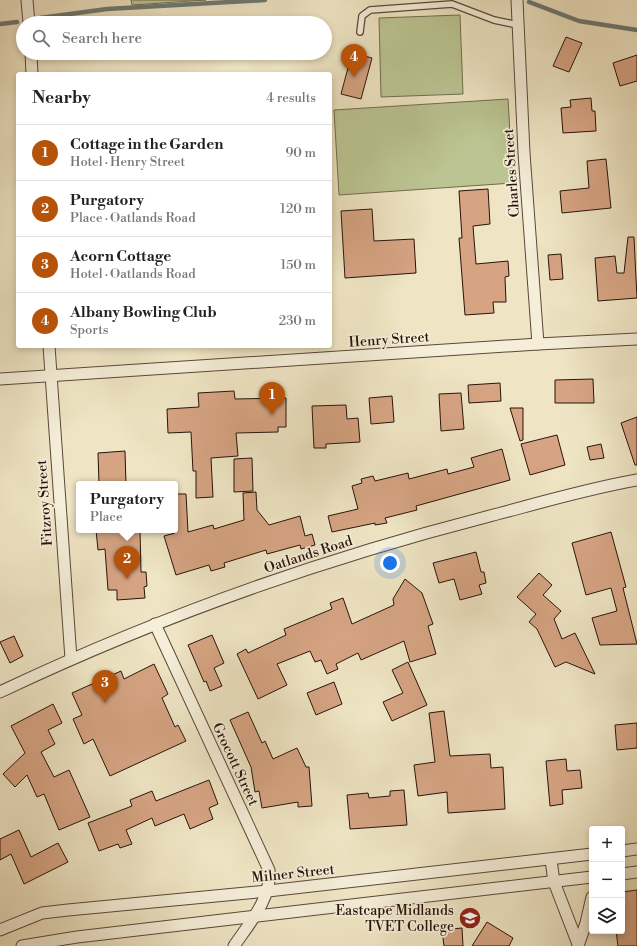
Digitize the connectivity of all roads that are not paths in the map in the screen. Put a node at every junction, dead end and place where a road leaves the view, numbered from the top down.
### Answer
1 (27, 0) edge
2 (518, 0) edge
3 (28, 16) edge
4 (518, 25) junction
5 (360, 32) dead end
6 (31, 60) edge
7 (32, 72) edge
8 (637, 339) edge
9 (538, 344) junction
10 (49, 348) edge
11 (50, 376) junction
12 (0, 379) edge
13 (637, 480) edge
14 (155, 624) junction
15 (71, 658) junction
16 (0, 692) edge
17 (637, 849) edge
18 (625, 851) edge
19 (589, 854) edge
20 (551, 860) junction
21 (637, 872) edge
22 (625, 874) edge
23 (589, 877) edge
24 (554, 882) junction
25 (268, 891) junction
26 (592, 898) edge
27 (254, 916) junction
28 (0, 930) edge
29 (578, 945) edge
30 (22, 946) edge
31 (234, 946) edge

1 - 3 street
2 - 4 street, Charles Street
4 - 5 lane
4 - 9 street, Charles Street
6 - 7 street
8 - 9 street, Henry Street
9 - 11 street, Henry Street
10 - 11 street, Fitzroy Street
11 - 12 street, Henry Street
11 - 15 street, Fitzroy Street
13 - 14 street, Oatlands Road
14 - 15 street, Oatlands Road
14 - 25 street, Grocott Street
15 - 16 street, Oatlands Road
17 - 18 street
19 - 20 street, Milner Street
20 - 24 street
20 - 25 street, Milner Street
21 - 22 street
23 - 24 street
24 - 27 street
24 - 29 street
25 - 27 street, Grocott Street
25 - 28 street, Milner Street
26 - 29 street
27 - 30 street
27 - 31 street, Grocott Street

